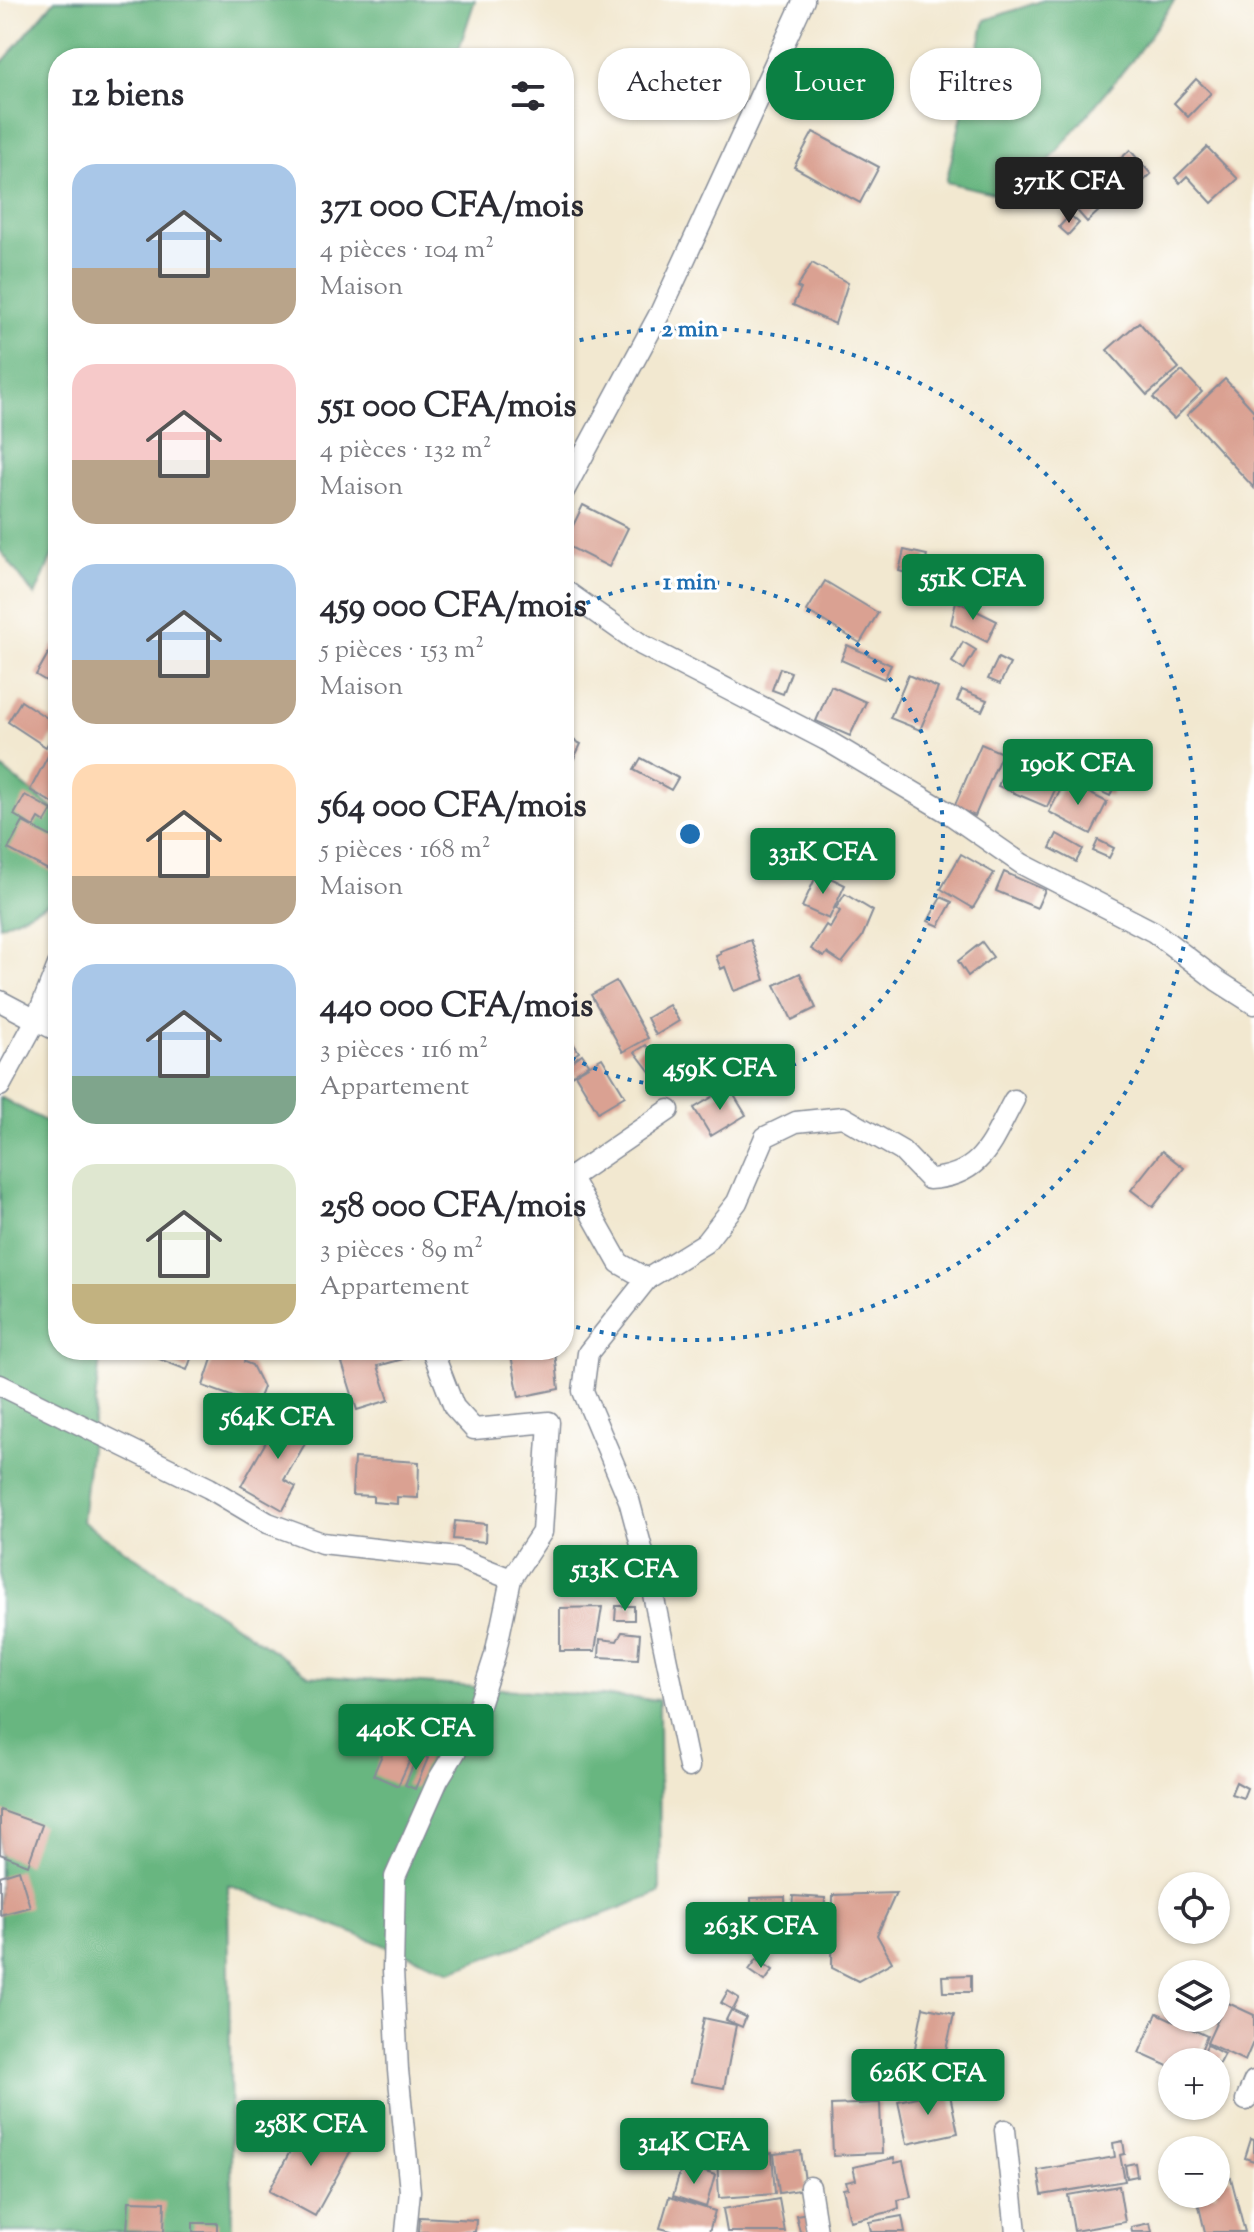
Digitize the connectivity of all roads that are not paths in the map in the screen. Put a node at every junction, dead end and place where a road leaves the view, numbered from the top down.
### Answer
1 (804, 0) edge
2 (574, 472) edge
3 (574, 597) edge
4 (48, 990) edge
5 (0, 1001) edge
6 (1254, 1004) edge
7 (36, 1020) junction
8 (48, 1026) edge
9 (0, 1086) edge
10 (1014, 1100) dead end
11 (669, 1110) dead end
12 (574, 1176) edge
13 (574, 1190) edge
14 (647, 1279) junction
15 (436, 1360) edge
16 (0, 1385) edge
17 (511, 1579) junction
18 (689, 1767) dead end
19 (1005, 2130) dead end
20 (810, 2187) dead end
21 (406, 2232) edge
22 (817, 2232) edge
23 (1016, 2232) edge

1 - 2 street
3 - 6 street
4 - 7 street
5 - 7 street
7 - 8 street
7 - 9 street
10 - 14 street
11 - 12 street
13 - 14 street
14 - 18 street
15 - 17 street
16 - 17 street
17 - 21 street
19 - 23 street
20 - 22 street

